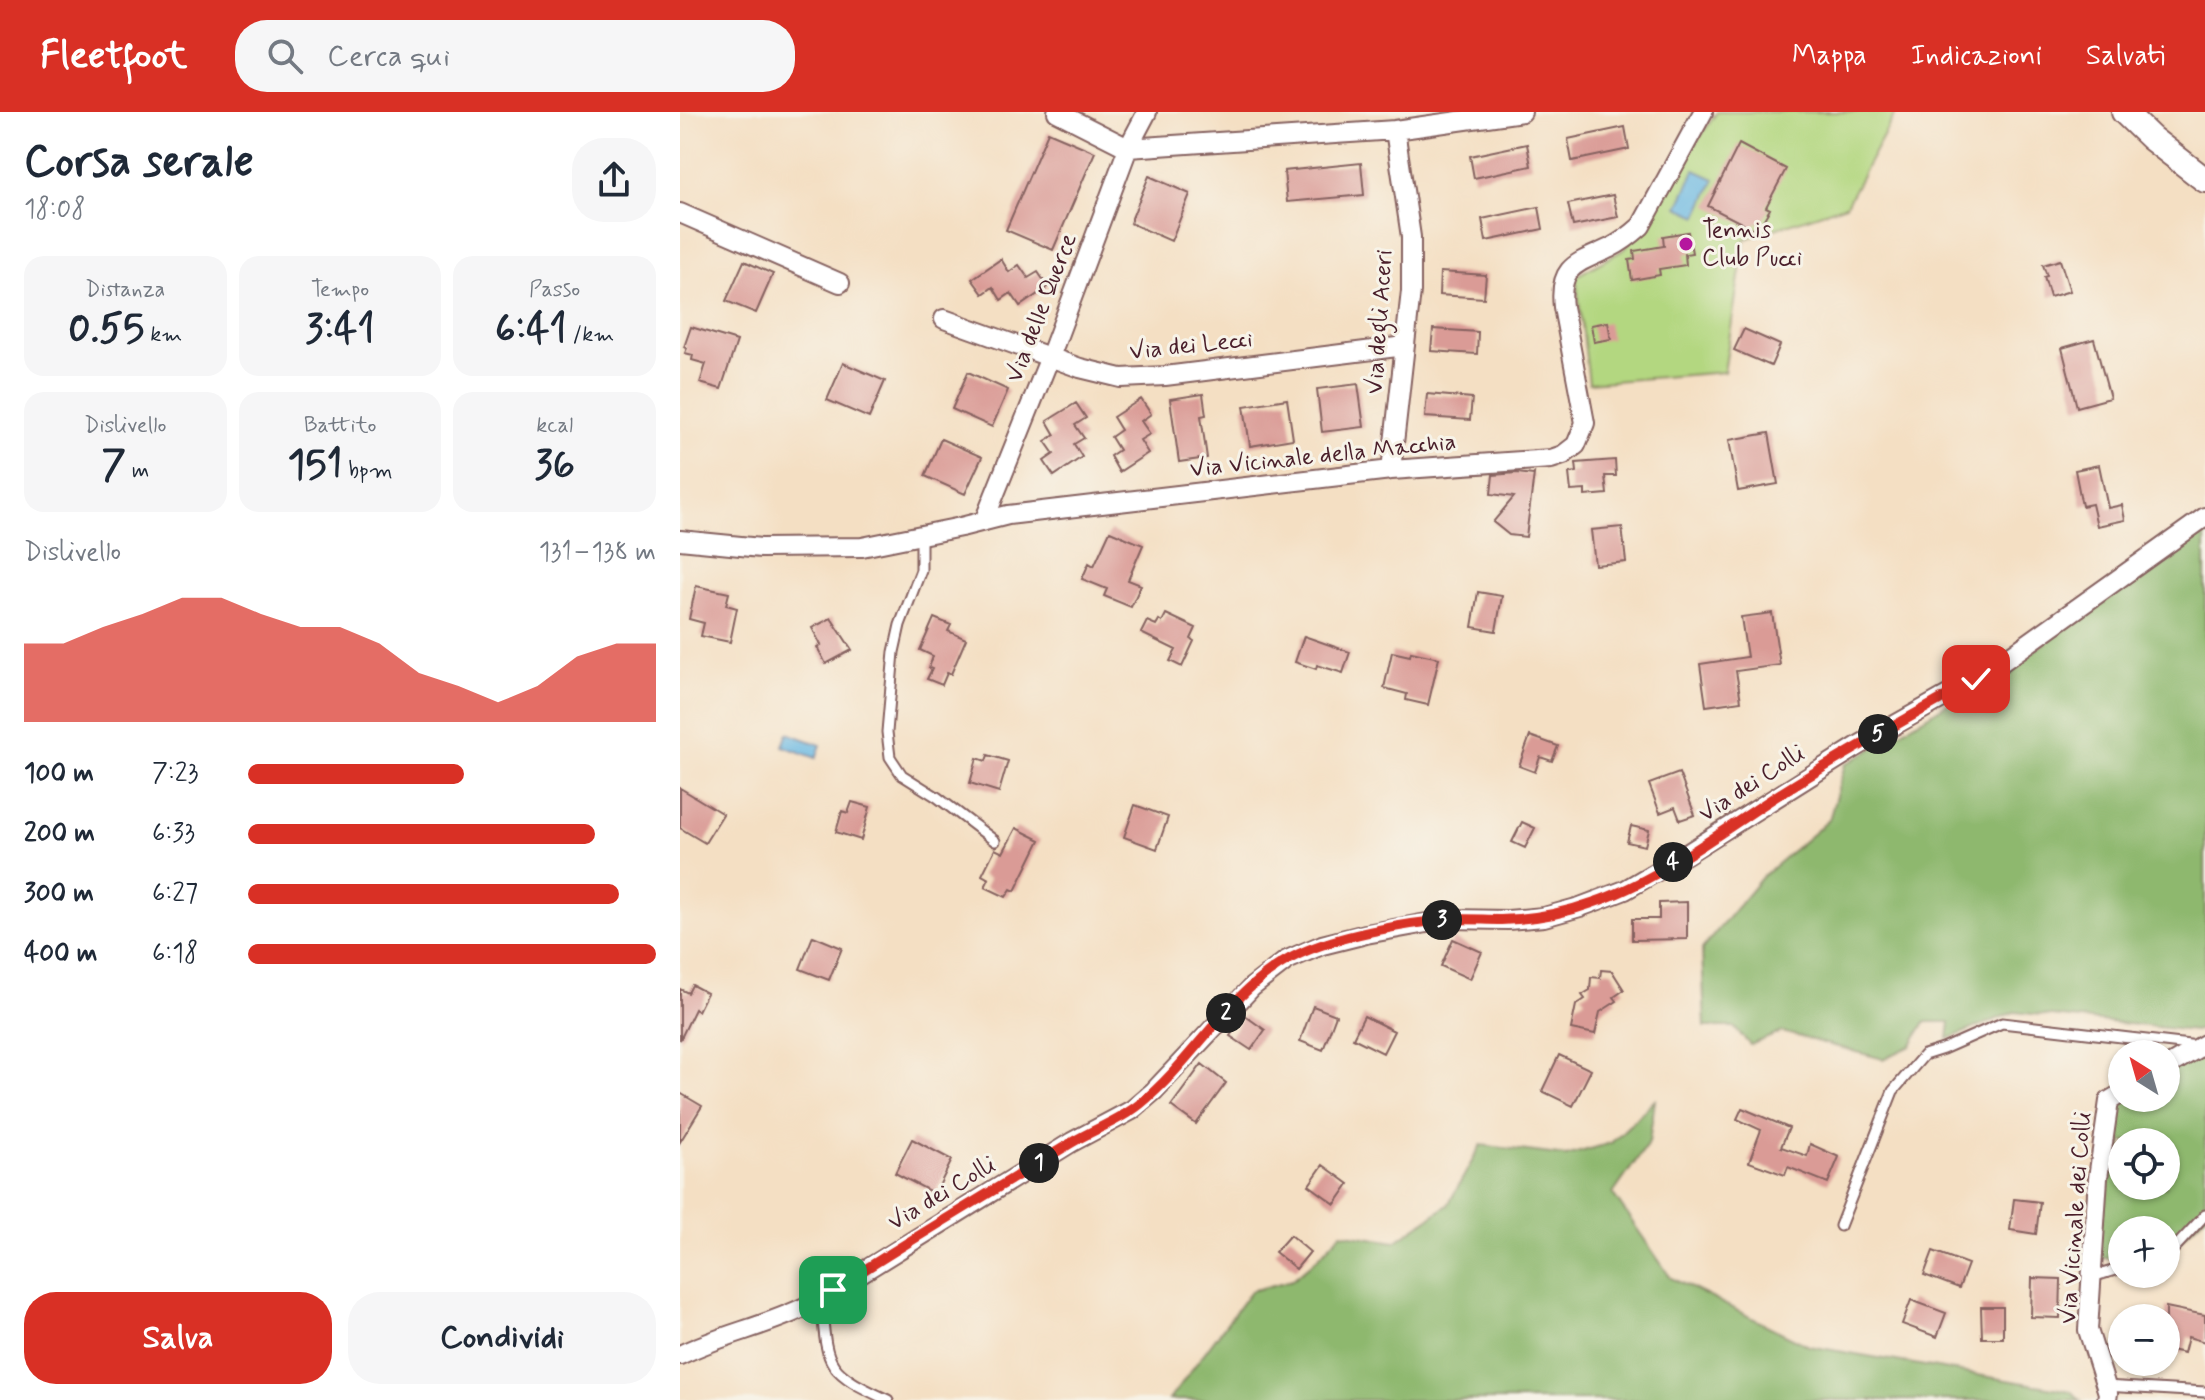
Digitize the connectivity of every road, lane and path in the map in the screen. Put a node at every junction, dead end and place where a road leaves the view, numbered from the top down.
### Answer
1 (1057, 112) edge
2 (1147, 112) edge
3 (1522, 112) edge
4 (1703, 112) edge
5 (2124, 112) edge
6 (1395, 130) junction
7 (1128, 148) junction
8 (2205, 180) edge
9 (680, 213) edge
10 (840, 283) dead end
11 (944, 319) dead end
12 (1405, 346) junction
13 (1050, 357) junction
14 (1391, 470) junction
15 (2205, 517) edge
16 (984, 521) junction
17 (921, 535) junction
18 (680, 540) edge
19 (995, 841) dead end
20 (2203, 1045) edge
21 (2180, 1059) edge
22 (2108, 1108) edge
23 (2205, 1215) edge
24 (1840, 1226) dead end
25 (2180, 1241) edge
26 (2108, 1272) edge
27 (2092, 1277) junction
28 (821, 1297) junction
29 (680, 1355) edge
30 (2205, 1392) edge
31 (2106, 1393) edge
32 (888, 1400) edge

1 - 7 street
2 - 7 street, Via delle Querce
3 - 6 street
4 - 14 street, Via Vicinale della Macchia
5 - 8 main road
6 - 7 street
6 - 12 street, Via degli Aceri
7 - 13 street, Via delle Querce
9 - 10 street
11 - 13 street, Via dei Lecci
12 - 13 street, Via dei Lecci
12 - 14 street, Via degli Aceri
13 - 16 street, Via delle Querce
14 - 16 street, Via Vicinale della Macchia
15 - 28 street, Via dei Colli
16 - 17 street, Via Vicinale della Macchia
17 - 18 street, Via Vicinale della Macchia
17 - 19 lane
20 - 21 street
20 - 24 lane
22 - 27 street, Via Vicinale dei Colli
23 - 25 lane
26 - 27 lane
27 - 31 street, Via Vicinale dei Colli
28 - 29 street, Via dei Colli
28 - 32 lane
30 - 31 lane

